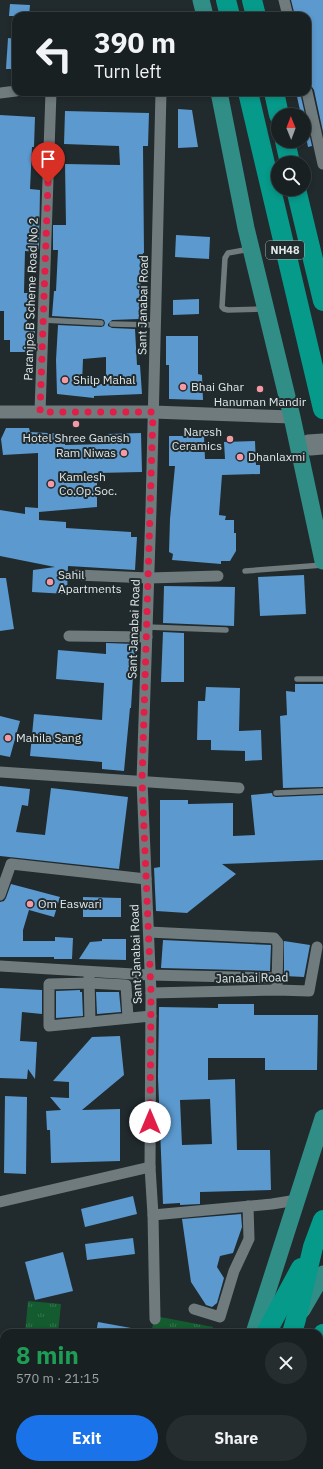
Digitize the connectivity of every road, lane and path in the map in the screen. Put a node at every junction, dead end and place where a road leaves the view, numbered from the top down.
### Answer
1 (201, 0) edge
2 (226, 0) edge
3 (252, 0) edge
4 (284, 0) edge
5 (204, 12) edge
6 (229, 12) edge
7 (255, 12) edge
8 (287, 12) edge
9 (12, 92) edge
10 (0, 93) edge
11 (51, 96) edge
12 (161, 96) edge
13 (220, 96) edge
14 (249, 96) edge
15 (275, 96) edge
16 (307, 96) edge
17 (277, 108) edge
18 (323, 164) edge
19 (298, 196) edge
20 (248, 255) junction
21 (323, 301) edge
22 (260, 307) junction
23 (43, 320) junction
24 (102, 323) dead end
25 (112, 324) dead end
26 (156, 325) junction
27 (323, 409) edge
28 (0, 412) edge
29 (40, 412) junction
30 (153, 412) junction
31 (292, 417) junction
32 (323, 439) edge
33 (298, 446) junction
34 (323, 449) edge
35 (323, 561) edge
36 (323, 565) edge
37 (245, 571) dead end
38 (77, 575) dead end
39 (218, 576) dead end
40 (149, 578) junction
41 (226, 630) dead end
42 (147, 632) junction
43 (69, 636) dead end
44 (297, 679) dead end
45 (323, 679) edge
46 (0, 772) edge
47 (142, 781) junction
48 (239, 788) dead end
49 (323, 791) edge
50 (276, 793) dead end
51 (146, 879) junction
52 (0, 895) edge
53 (149, 932) junction
54 (317, 947) dead end
55 (0, 966) edge
56 (89, 971) junction
57 (150, 975) junction
58 (277, 978) junction
59 (89, 983) junction
60 (277, 990) junction
61 (151, 993) junction
62 (151, 1016) junction
63 (128, 1018) junction
64 (90, 1022) junction
65 (323, 1118) edge
66 (150, 1167) junction
67 (298, 1200) junction
68 (0, 1202) edge
69 (248, 1206) junction
70 (153, 1216) junction
71 (323, 1220) edge
72 (312, 1247) junction
73 (323, 1274) edge
74 (194, 1309) dead end
75 (156, 1319) dead end
76 (294, 1326) edge
77 (255, 1329) edge
78 (268, 1329) edge

1 - 5 main road
2 - 6 highway
3 - 7 highway
4 - 8 street
9 - 10 street
11 - 23 street, Paranjpe B Scheme Road No 2
12 - 26 street, Sant Janabai Road
13 - 20 main road
14 - 27 highway, NH48
15 - 17 highway
16 - 18 street
19 - 21 highway, NH48
20 - 22 main road
20 - 22 lane
22 - 31 main road
23 - 24 lane
23 - 29 street, Paranjpe B Scheme Road No 2
25 - 26 lane
26 - 30 street, Sant Janabai Road
28 - 29 street
29 - 30 street
30 - 31 street
30 - 40 street, Sant Janabai Road
31 - 33 main road
32 - 33 street
33 - 34 street
33 - 35 main road
36 - 37 lane
38 - 40 street
39 - 40 street
40 - 42 street, Sant Janabai Road
41 - 42 lane
42 - 43 street
42 - 47 street, Sant Janabai Road
44 - 45 lane
46 - 47 street
47 - 48 street
47 - 51 street, Sant Janabai Road
49 - 50 lane
51 - 52 street
51 - 53 street, Sant Janabai Road
53 - 57 street, Sant Janabai Road
53 - 58 street
54 - 60 street, Janabai Road
55 - 56 street
56 - 57 street
56 - 59 street
57 - 58 street
57 - 61 street, Sant Janabai Road
58 - 60 street
59 - 63 street
59 - 64 street
59 - 64 street
60 - 61 street, Janabai Road
61 - 62 street, Sant Janabai Road
62 - 63 street
62 - 66 street, Sant Janabai Road
63 - 64 street
65 - 67 main road
66 - 68 street
66 - 70 street, Sant Janabai Road
67 - 69 street
67 - 77 main road
69 - 70 street
69 - 74 street
70 - 75 street, Sant Janabai Road
71 - 72 highway
72 - 76 highway
72 - 78 highway
73 - 76 main road

